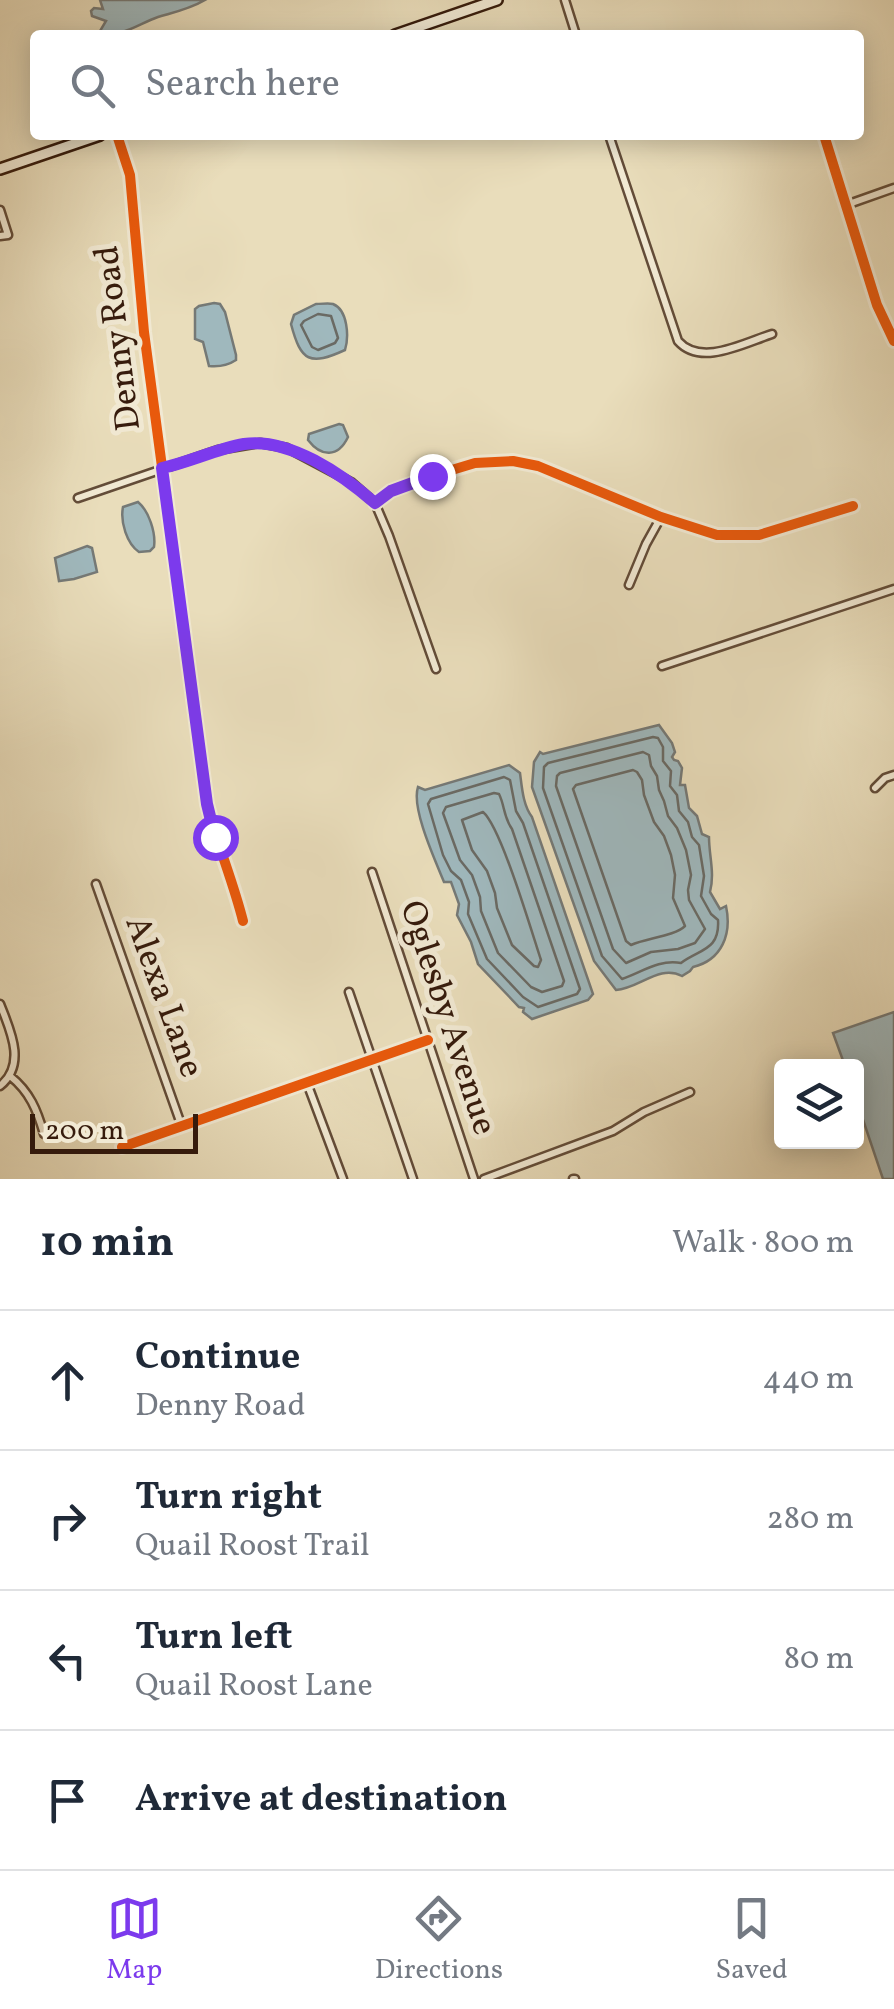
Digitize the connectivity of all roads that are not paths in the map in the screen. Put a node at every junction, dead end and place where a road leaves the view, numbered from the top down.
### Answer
1 (497, 0) edge
2 (565, 0) edge
3 (476, 3) edge
4 (408, 30) edge
5 (574, 30) edge
6 (85, 140) edge
7 (119, 140) edge
8 (611, 140) edge
9 (0, 169) edge
10 (894, 188) edge
11 (846, 206) dead end
12 (0, 210) edge
13 (4, 235) edge
14 (772, 334) dead end
15 (162, 468) junction
16 (78, 498) dead end
17 (375, 503) junction
18 (853, 506) dead end
19 (661, 517) junction
20 (629, 585) dead end
21 (894, 589) edge
22 (662, 666) dead end
23 (436, 670) dead end
24 (894, 775) edge
25 (875, 788) dead end
26 (372, 872) dead end
27 (96, 884) dead end
28 (243, 921) dead end
29 (348, 992) dead end
30 (0, 1004) edge
31 (428, 1040) junction
32 (372, 1060) junction
33 (10, 1076) junction
34 (307, 1083) junction
35 (0, 1086) edge
36 (690, 1092) dead end
37 (182, 1127) junction
38 (44, 1134) dead end
39 (122, 1147) dead end
40 (343, 1179) edge
41 (413, 1179) edge
42 (474, 1179) edge
43 (484, 1179) edge

1 - 3 street
2 - 5 street
3 - 4 street
6 - 9 street
7 - 15 street, Denny Road
8 - 14 street
10 - 11 street
12 - 13 street
15 - 16 street
15 - 17 street
15 - 28 street, Denny Road
17 - 19 street
17 - 23 street
18 - 19 street
19 - 20 street
21 - 22 street
24 - 25 street
26 - 31 street, Oglesby Avenue
27 - 37 street, Alexa Lane
29 - 32 street
30 - 33 street
31 - 32 street
31 - 42 street, Oglesby Avenue
32 - 34 street
32 - 41 street
33 - 35 street
33 - 38 street
34 - 37 street
34 - 40 street
36 - 43 street
37 - 39 street

